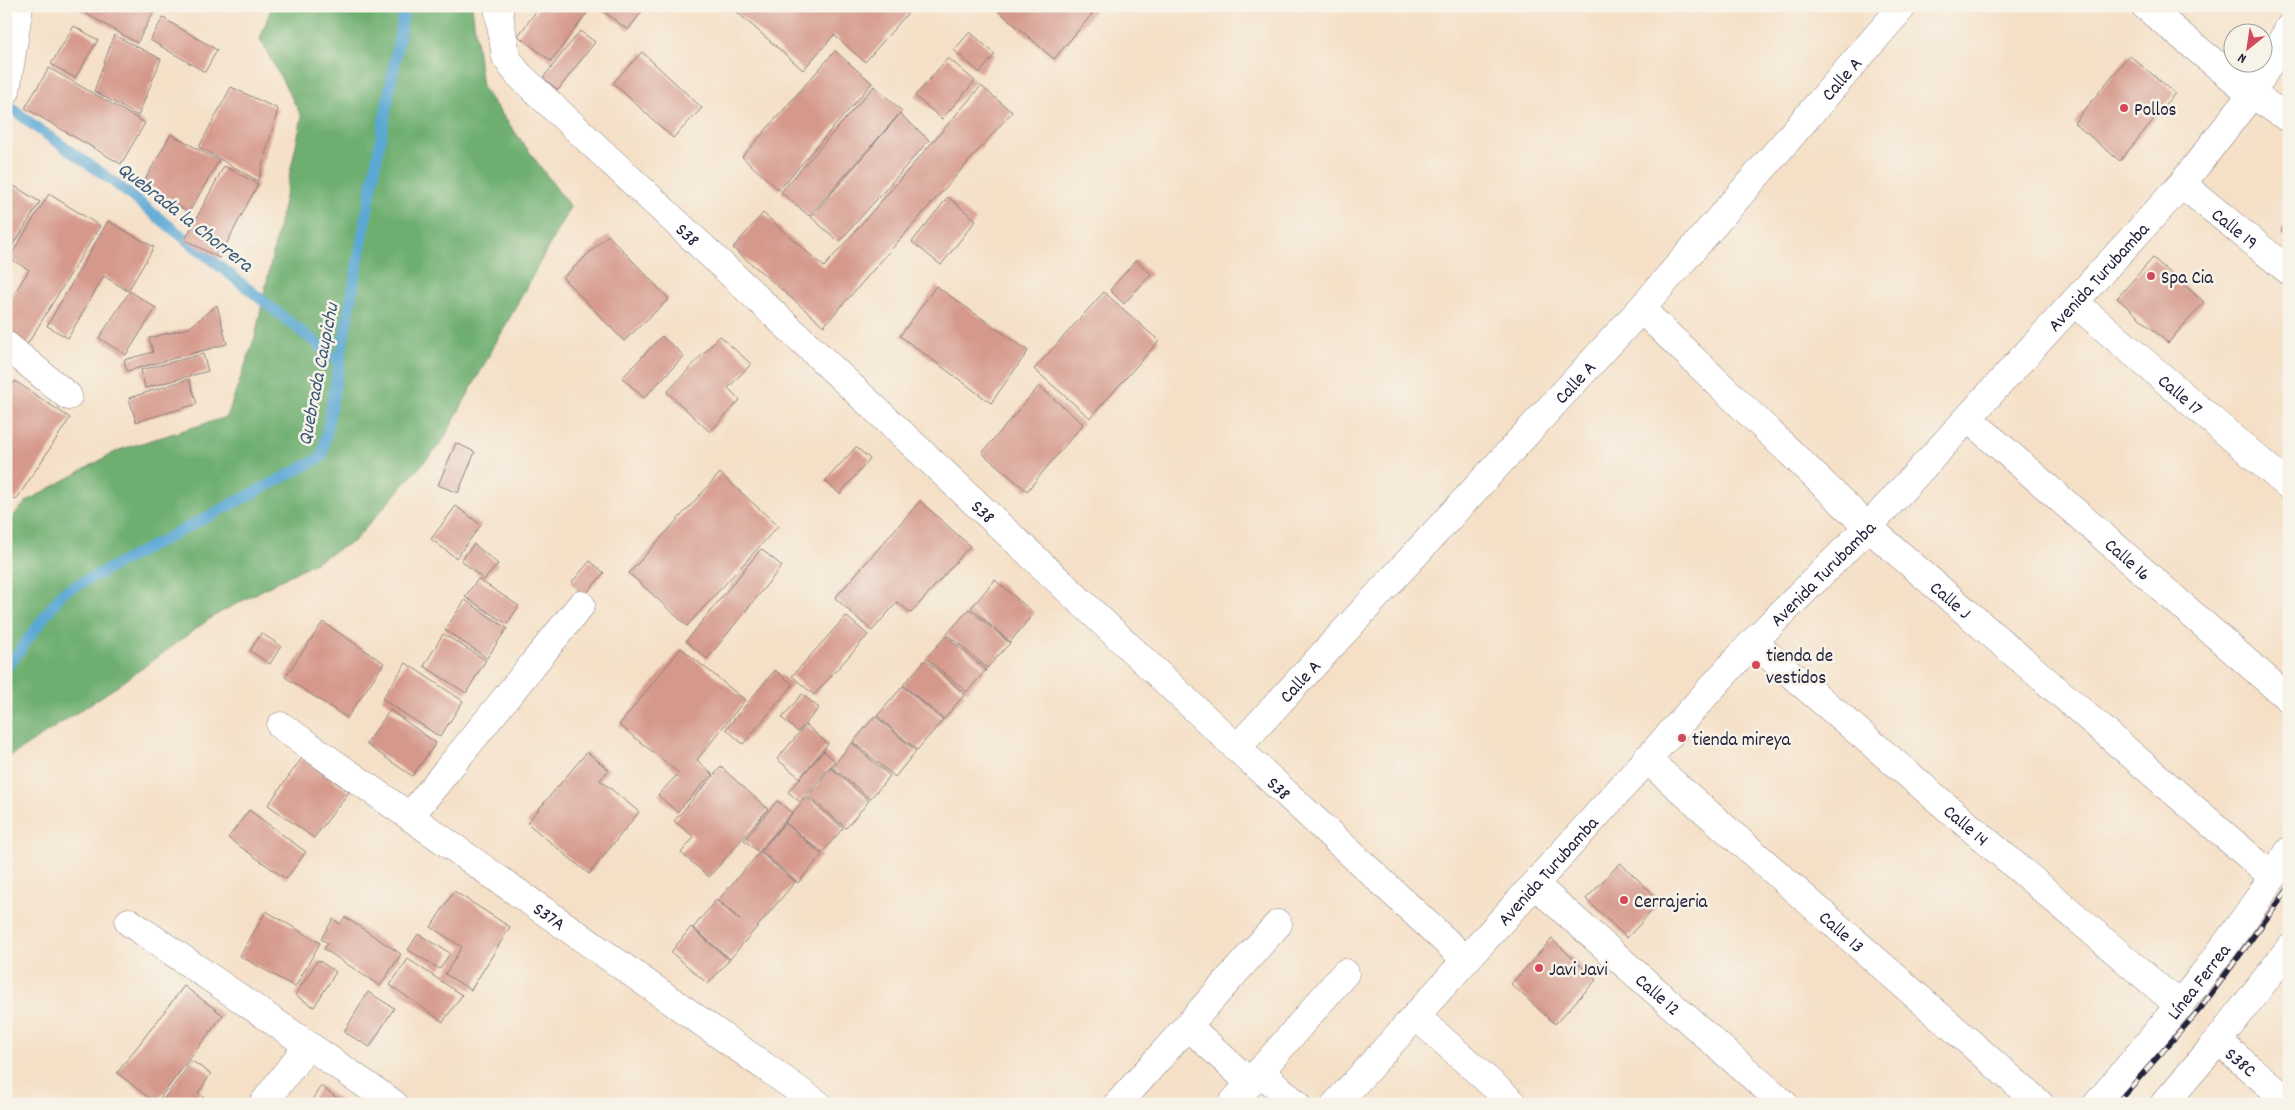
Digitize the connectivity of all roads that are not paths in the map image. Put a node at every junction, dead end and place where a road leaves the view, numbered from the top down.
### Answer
1 (20, 6) edge
2 (498, 6) edge
3 (1902, 6) edge
4 (2145, 6) edge
5 (2289, 28) edge
6 (6, 91) edge
7 (2252, 94) junction
8 (2289, 119) edge
9 (2182, 184) junction
10 (2289, 270) edge
11 (2074, 302) junction
12 (1641, 308) junction
13 (6, 346) edge
14 (68, 396) dead end
15 (1969, 419) junction
16 (2289, 486) edge
17 (1868, 527) junction
18 (581, 605) dead end
19 (1753, 642) junction
20 (2289, 698) edge
21 (281, 726) dead end
22 (1236, 748) junction
23 (1646, 759) junction
24 (410, 816) junction
25 (2289, 852) edge
26 (2273, 877) junction
27 (1534, 884) junction
28 (129, 922) dead end
29 (1278, 924) dead end
30 (2289, 949) edge
31 (1466, 960) junction
32 (1345, 973) dead end
33 (2180, 1006) junction
34 (1416, 1016) junction
35 (1188, 1026) junction
36 (2218, 1042) junction
37 (308, 1045) junction
38 (1255, 1077) junction
39 (2289, 1102) edge
40 (263, 1104) edge
41 (394, 1104) edge
42 (818, 1104) edge
43 (1118, 1104) edge
44 (1232, 1104) edge
45 (1296, 1104) edge
46 (1336, 1104) edge
47 (1514, 1104) edge
48 (1784, 1104) edge
49 (2040, 1104) edge
50 (2098, 1104) edge
51 (2164, 1104) edge

1 - 6 street
2 - 22 street, S38
3 - 12 street, Calle A
4 - 7 street
5 - 7 street, Avenida Turubamba
7 - 8 street
7 - 9 street, Avenida Turubamba
9 - 10 street, Calle 19
9 - 11 street, Avenida Turubamba
11 - 15 street, Avenida Turubamba
11 - 16 street, Calle 17
12 - 17 street, Calle J
12 - 22 street, Calle A
13 - 14 street
15 - 17 street, Avenida Turubamba
15 - 20 street, Calle 16
17 - 19 street, Avenida Turubamba
17 - 26 street, Calle J
18 - 24 street
19 - 23 street, Avenida Turubamba
19 - 33 street, Calle 14
21 - 24 street, S37A
22 - 31 street, S38
23 - 27 street, Avenida Turubamba
23 - 49 street, Calle 13
24 - 42 street, S37A
25 - 26 street, Línea Ferrea
26 - 33 street, Línea Ferrea
27 - 31 street, Avenida Turubamba
27 - 48 street, Calle 12
28 - 37 street
29 - 35 street
30 - 36 street
31 - 34 street, Avenida Turubamba
32 - 38 street
33 - 50 street, Línea Ferrea
34 - 46 street, Avenida Turubamba
34 - 47 street
35 - 38 street
35 - 43 street
36 - 39 street, S38C
36 - 51 street
37 - 40 street
37 - 41 street
38 - 44 street
38 - 45 street

